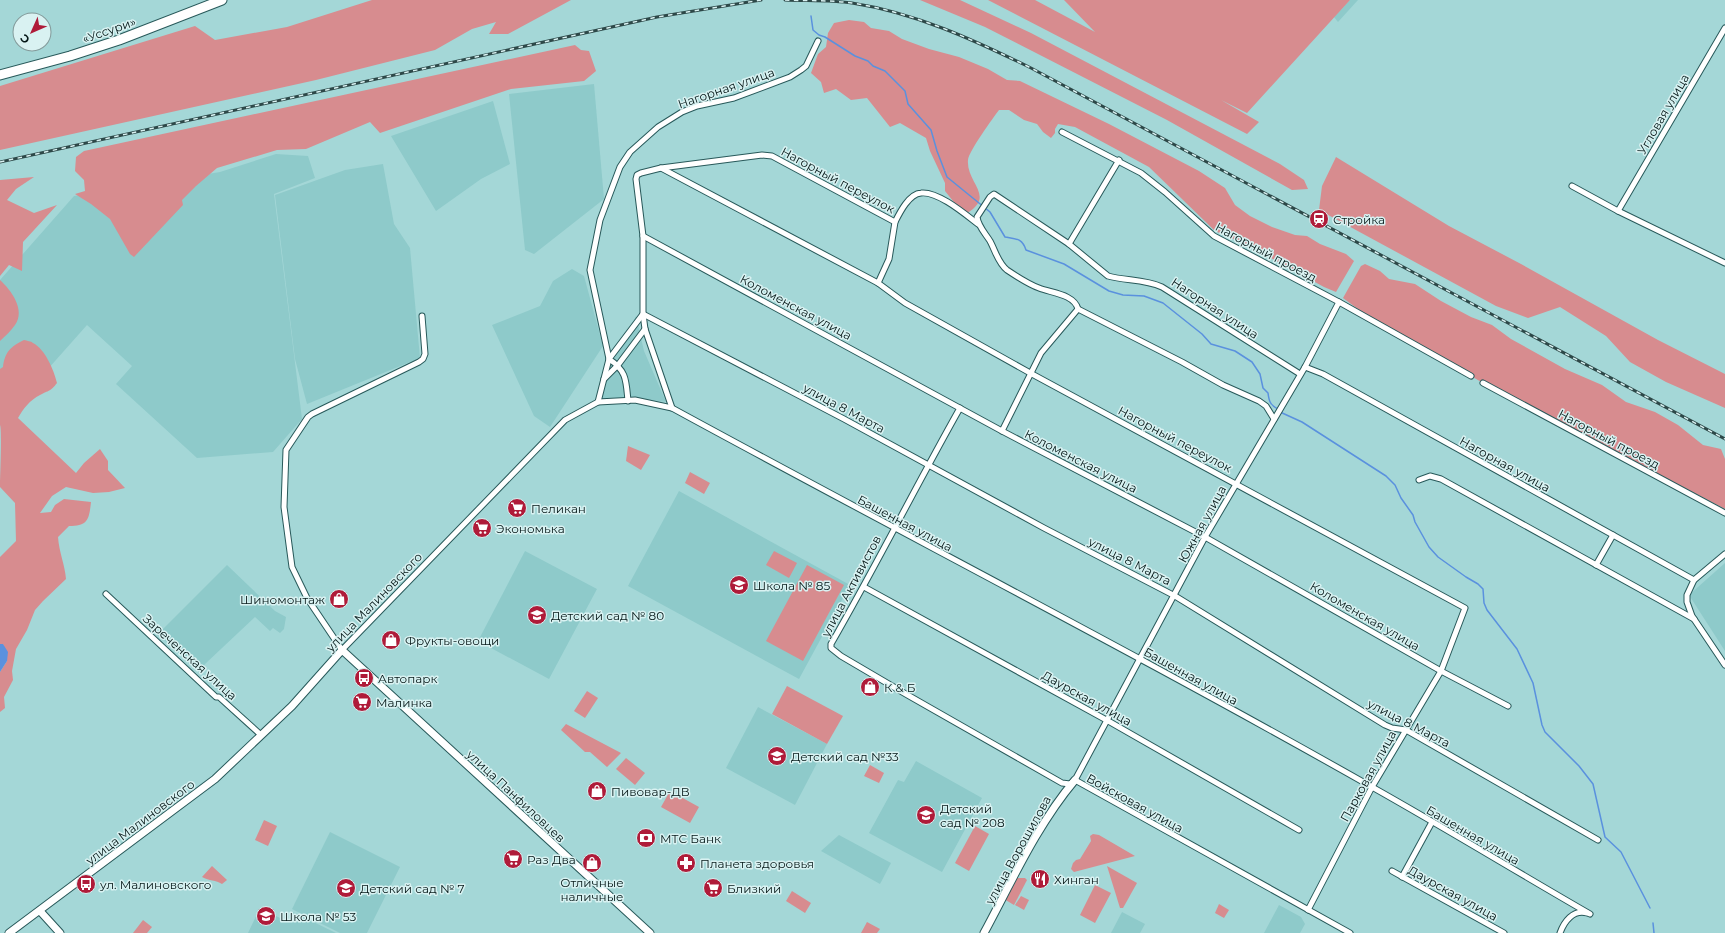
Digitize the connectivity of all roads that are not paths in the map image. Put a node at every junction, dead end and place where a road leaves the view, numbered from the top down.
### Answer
1 (222, 0) edge
2 (1725, 28) edge
3 (818, 41) dead end
4 (0, 75) edge
5 (1062, 132) dead end
6 (1119, 160) junction
7 (661, 168) junction
8 (1572, 186) dead end
9 (1618, 211) junction
10 (895, 222) junction
11 (978, 224) junction
12 (642, 236) junction
13 (1069, 244) junction
14 (1725, 263) edge
15 (878, 283) junction
16 (1339, 302) junction
17 (1078, 309) junction
18 (643, 314) junction
19 (422, 316) dead end
20 (645, 329) junction
21 (609, 359) junction
22 (618, 365) junction
23 (1305, 367) junction
24 (1032, 374) junction
25 (1300, 374) junction
26 (1471, 376) dead end
27 (604, 380) junction
28 (1483, 383) dead end
29 (628, 401) junction
30 (598, 402) junction
31 (672, 408) junction
32 (960, 408) junction
33 (1274, 419) junction
34 (1002, 431) junction
35 (928, 464) junction
36 (776, 465) joint
37 (1419, 480) dead end
38 (1236, 483) junction
39 (1725, 514) edge
40 (893, 528) junction
41 (1613, 535) junction
42 (1205, 537) junction
43 (1725, 554) edge
44 (1596, 565) junction
45 (1694, 580) junction
46 (864, 587) junction
47 (106, 594) dead end
48 (1175, 596) junction
49 (1465, 608) joint
50 (1694, 619) junction
51 (831, 648) joint
52 (342, 650) junction
53 (1140, 660) junction
54 (1725, 665) edge
55 (1441, 671) junction
56 (1508, 706) dead end
57 (1107, 720) junction
58 (1406, 730) junction
59 (261, 736) junction
60 (1075, 780) junction
61 (1372, 787) junction
62 (1432, 822) junction
63 (1299, 830) dead end
64 (1598, 840) dead end
65 (1392, 871) dead end
66 (1402, 877) junction
67 (40, 910) junction
68 (1308, 910) junction
69 (9, 933) edge
70 (60, 933) edge
71 (650, 933) edge
72 (984, 933) edge
73 (1350, 933) edge
74 (1504, 933) edge
75 (1560, 933) edge

1 - 4 highway, «Уссури»
2 - 9 street, Угловая улица
3 - 21 street, Нагорная улица
5 - 6 street, Нагорный проезд
6 - 13 street
6 - 16 street, Нагорный проезд
7 - 10 street, Нагорный переулок
7 - 12 street, Нагорный переулок
7 - 15 street, Нагорный переулок
8 - 9 street
9 - 14 street
10 - 11 street
10 - 15 street, Нагорный переулок
11 - 13 street, Нагорная улица
11 - 17 street
12 - 18 street
12 - 32 street, Коломенская улица
13 - 25 street, Нагорная улица
15 - 24 street, Нагорный переулок
16 - 23 street, Южная улица
16 - 26 street, Нагорный проезд
17 - 24 street
17 - 33 street
18 - 20 street
18 - 21 street
18 - 35 street, улица 8 Марта
19 - 52 street
20 - 22 street
20 - 31 street
21 - 22 street
21 - 27 street, Нагорная улица
22 - 27 street
22 - 29 street
23 - 25 street, Южная улица
23 - 41 street, Нагорная улица
24 - 34 street
24 - 38 street, Нагорный переулок
25 - 33 street, Южная улица
27 - 30 street, Нагорная улица
28 - 39 street, Нагорный проезд
29 - 30 street, улица Малиновского
29 - 31 street, улица Малиновского
30 - 52 street, улица Малиновского
31 - 36 street, улица Малиновского
32 - 34 street, Коломенская улица
32 - 35 street, улица Активистов
33 - 38 street, Южная улица
34 - 42 street, Коломенская улица
35 - 40 street, улица Активистов
35 - 48 street, улица 8 Марта
36 - 40 street, Башенная улица
37 - 44 street
38 - 42 street, Южная улица
38 - 49 street, Нагорный переулок
40 - 46 street, улица Активистов
40 - 53 street, Башенная улица
41 - 44 street
41 - 45 street, Нагорная улица
42 - 48 street, Южная улица
42 - 55 street, Коломенская улица
43 - 45 street
44 - 50 street
45 - 50 street
46 - 51 street, улица Активистов
46 - 57 street, Даурская улица
47 - 59 street, Зареченская улица
48 - 53 street, Южная улица
48 - 58 street, улица 8 Марта
49 - 55 street, Парковая улица
50 - 54 street
51 - 60 street, Войсковая улица
52 - 59 street, улица Малиновского
52 - 71 street, улица Панфиловцев
53 - 57 street, Южная улица
53 - 61 street, Башенная улица
55 - 56 street, Коломенская улица
55 - 58 street, Парковая улица
57 - 60 street, Южная улица
57 - 63 street, Даурская улица
58 - 61 street, Парковая улица
58 - 64 street, улица 8 Марта
59 - 67 street, улица Малиновского
60 - 68 street, Войсковая улица
60 - 72 street, улица Ворошилова
61 - 62 street, Башенная улица
61 - 68 street, Парковая улица
62 - 66 street
62 - 75 street, Башенная улица
65 - 66 street, Даурская улица
66 - 74 street, Даурская улица
67 - 69 street, улица Малиновского
67 - 70 street
68 - 73 street, Войсковая улица

